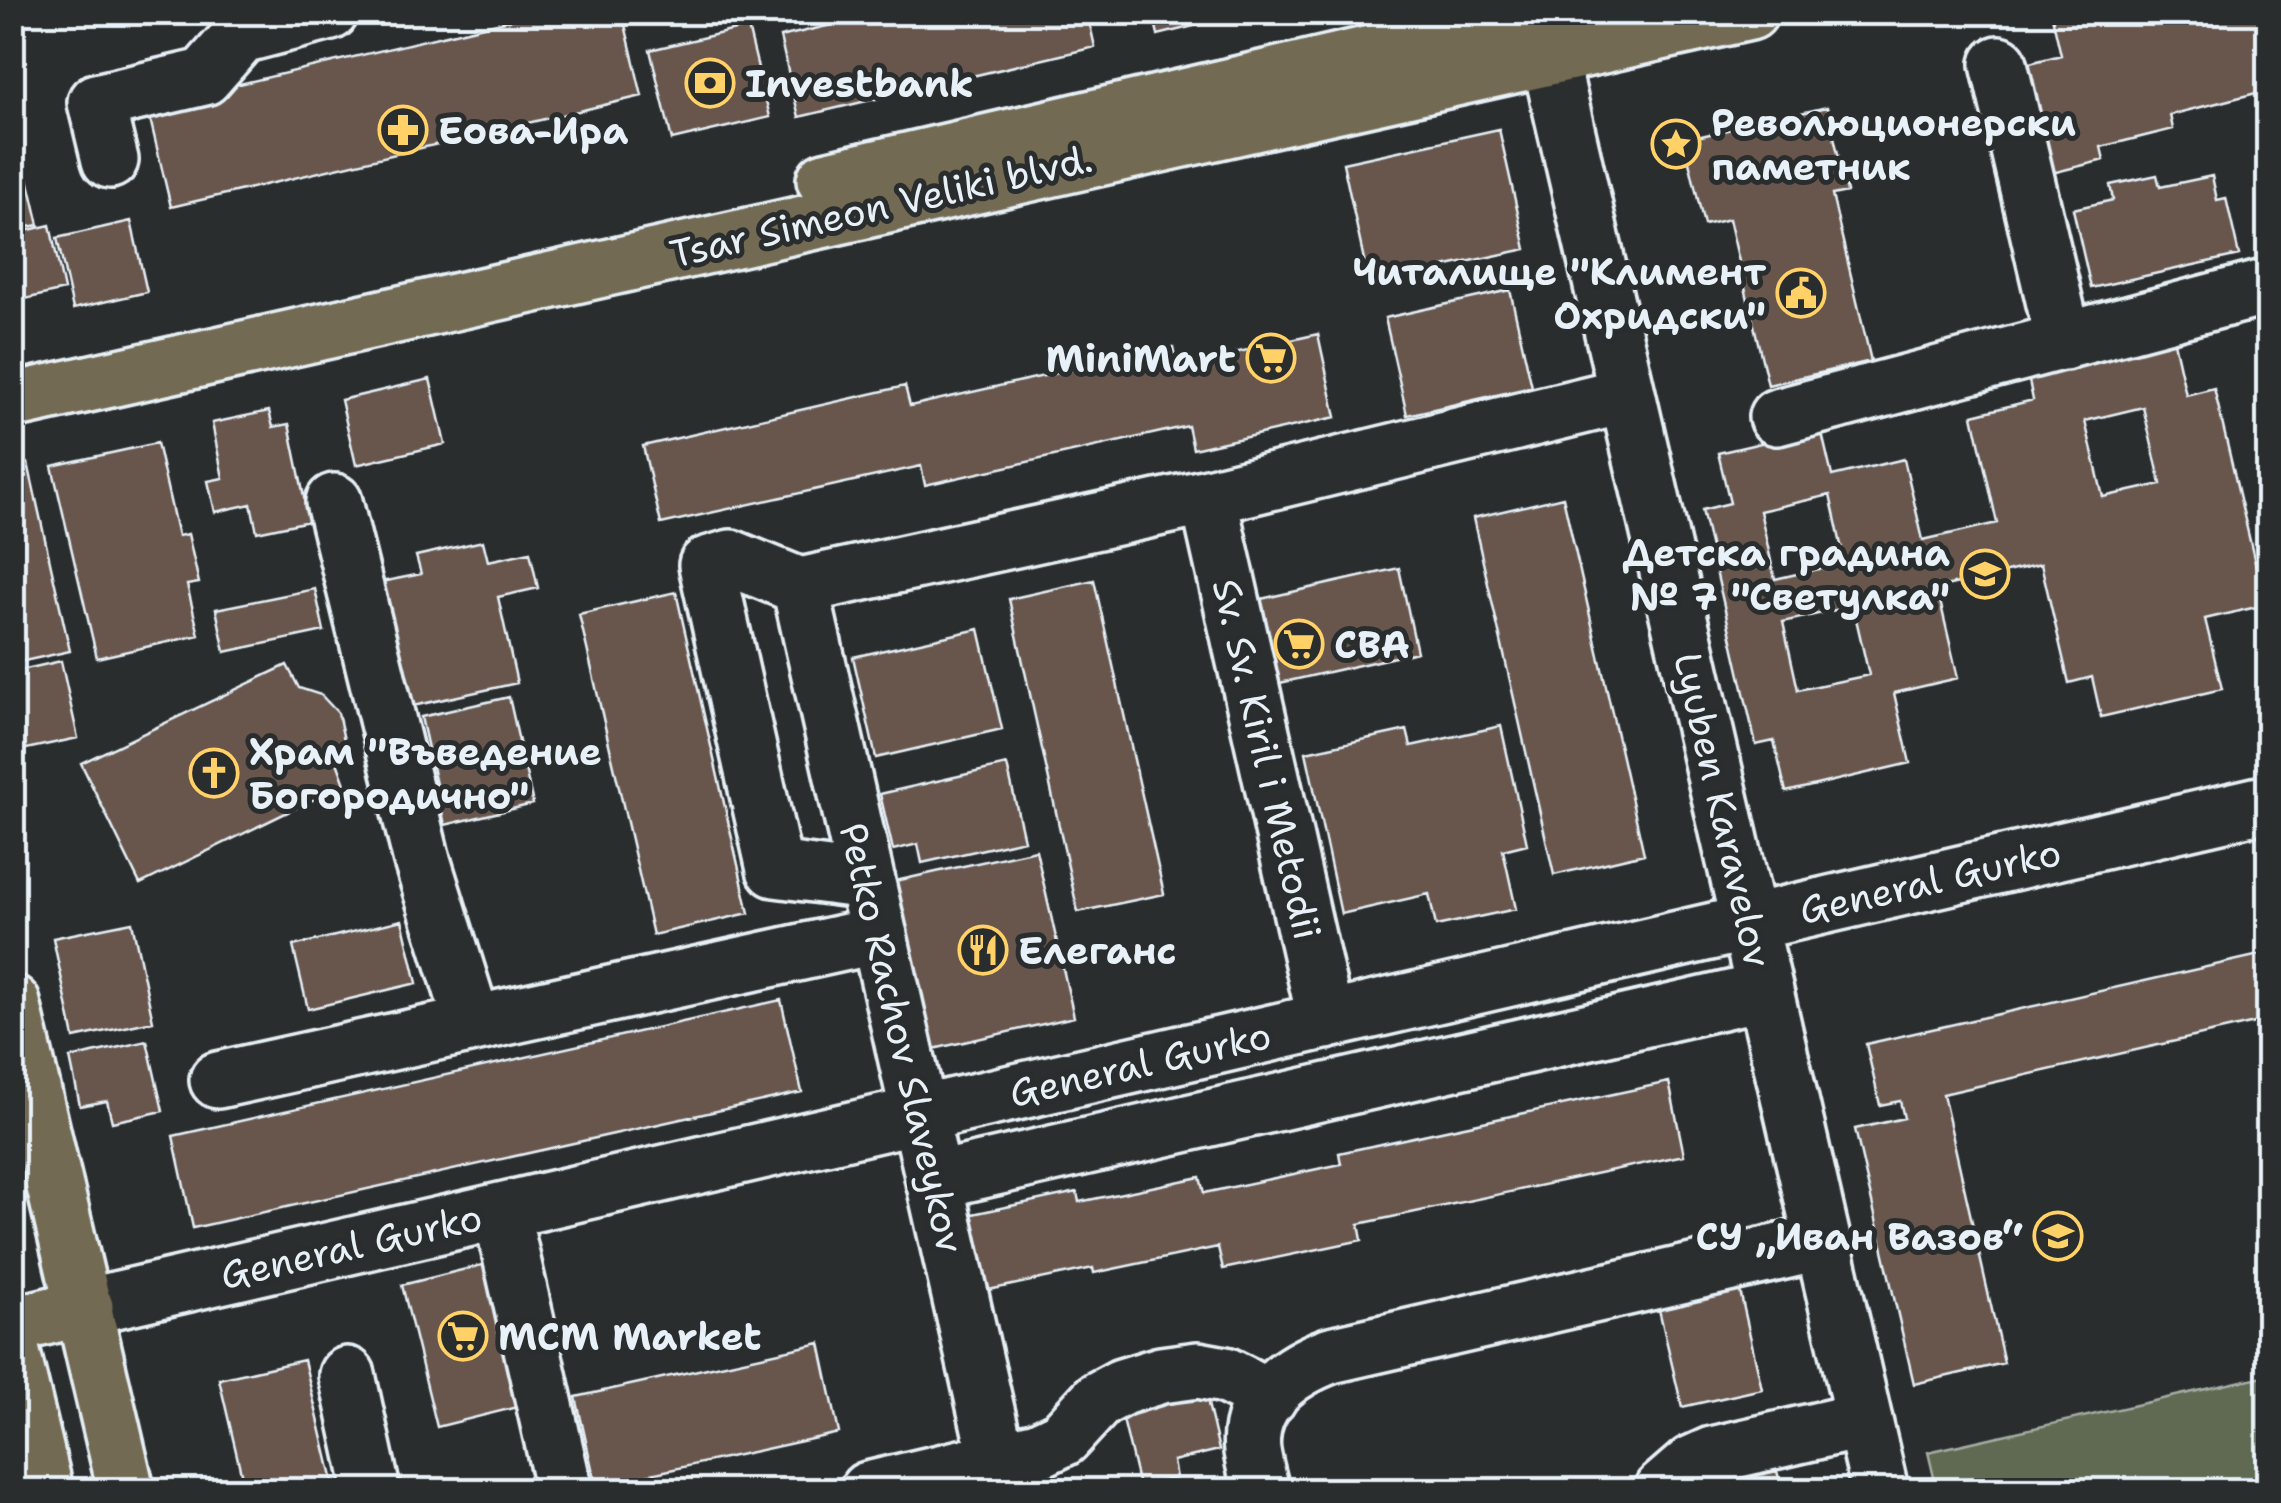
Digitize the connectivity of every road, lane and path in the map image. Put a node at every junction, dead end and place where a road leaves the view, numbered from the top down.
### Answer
1 (330, 12) edge
2 (1750, 12) edge
3 (239, 24) edge
4 (1545, 24) edge
5 (1999, 64) dead end
6 (110, 160) dead end
7 (2268, 287) edge
8 (2064, 342) junction
9 (12, 366) edge
10 (1628, 395) junction
11 (12, 400) edge
12 (1777, 417) dead end
13 (1208, 498) junction
14 (334, 502) dead end
15 (800, 586) junction
16 (2268, 803) edge
17 (867, 881) junction
18 (1749, 923) junction
19 (879, 935) junction
20 (1765, 991) junction
21 (12, 1004) edge
22 (1326, 1021) junction
23 (472, 1024) junction
24 (218, 1080) dead end
25 (920, 1115) junction
26 (934, 1181) junction
27 (502, 1211) junction
28 (1823, 1242) junction
29 (86, 1307) junction
30 (12, 1325) edge
31 (12, 1353) edge
32 (347, 1375) dead end
33 (1269, 1397) junction
34 (1864, 1420) junction
35 (1001, 1475) edge
36 (45, 1490) edge
37 (126, 1490) edge
38 (372, 1490) edge
39 (564, 1490) edge
40 (868, 1490) edge
41 (1261, 1490) edge
42 (1662, 1490) edge
43 (1880, 1490) edge

1 - 3 street
2 - 4 main road, Tsar Simeon Veliki blvd.
3 - 6 street
4 - 9 main road, Tsar Simeon Veliki blvd.
4 - 10 street, Lyuben Karavelov
4 - 11 main road, Tsar Simeon Veliki blvd.
5 - 8 street
7 - 8 street
8 - 12 street
10 - 13 street
10 - 18 street, Lyuben Karavelov
13 - 15 street
13 - 22 street, Sv. Sv. Kiril i Metodii
14 - 23 street
15 - 17 street, Petko Rachov Slaveykov
15 - 17 street
16 - 18 street, General Gurko
17 - 19 street, Petko Rachov Slaveykov
18 - 20 street, Lyuben Karavelov
18 - 22 street, General Gurko
19 - 23 street
19 - 25 street, Petko Rachov Slaveykov
20 - 26 street
20 - 28 street, Lyuben Karavelov
21 - 29 main road
22 - 25 street, General Gurko
23 - 24 street
25 - 26 street, Petko Rachov Slaveykov
25 - 27 street, General Gurko
26 - 35 street, Petko Rachov Slaveykov
27 - 29 street, General Gurko
27 - 39 street
28 - 33 street
28 - 34 street, Lyuben Karavelov
29 - 30 main road, General Gurko
29 - 37 main road
31 - 36 main road
32 - 38 street
33 - 35 street
33 - 41 street
34 - 42 street
34 - 43 street, Lyuben Karavelov
35 - 40 street

